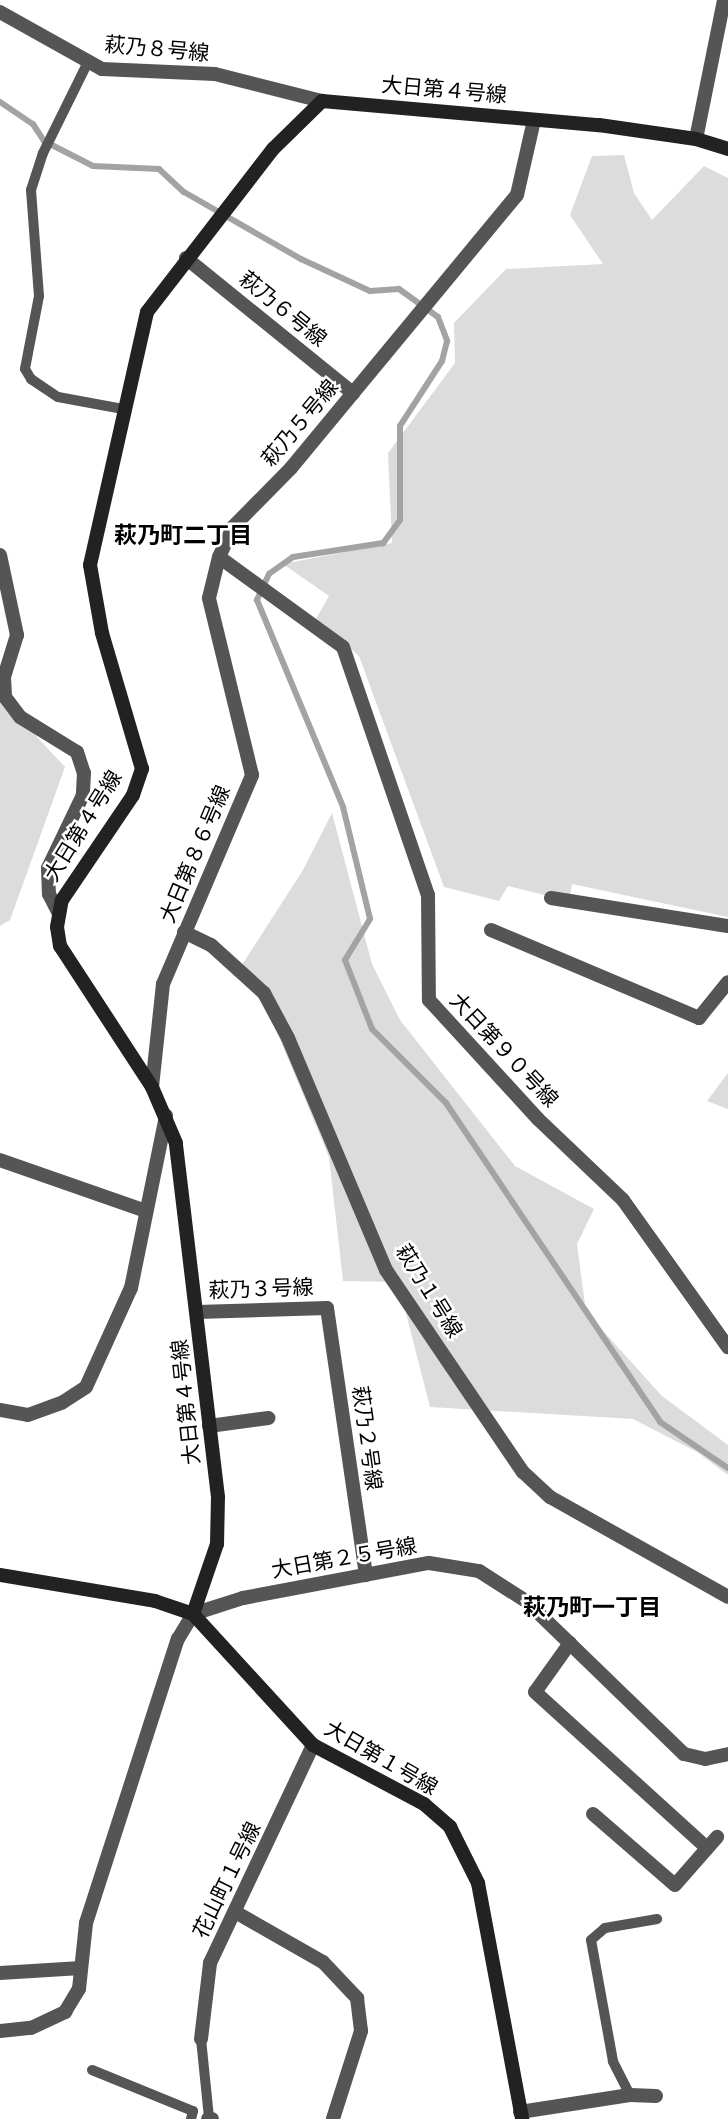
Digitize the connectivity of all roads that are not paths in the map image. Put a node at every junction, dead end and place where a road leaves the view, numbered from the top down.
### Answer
1 (725, 1) edge
2 (0, 12) edge
3 (88, 62) junction
4 (322, 101) junction
5 (534, 120) junction
6 (696, 139) junction
7 (728, 149) edge
8 (186, 258) junction
9 (353, 393) junction
10 (123, 409) junction
11 (0, 555) edge
12 (219, 557) junction
13 (551, 898) dead end
14 (58, 912) junction
15 (728, 926) edge
16 (491, 930) dead end
17 (184, 932) junction
18 (728, 982) edge
19 (152, 1087) junction
20 (166, 1116) junction
21 (0, 1160) edge
22 (146, 1211) junction
23 (327, 1308) joint
24 (197, 1312) junction
25 (728, 1347) edge
26 (0, 1410) edge
27 (268, 1418) dead end
28 (209, 1426) junction
29 (0, 1575) edge
30 (366, 1575) junction
31 (728, 1597) edge
32 (193, 1614) junction
33 (570, 1643) junction
34 (313, 1745) junction
35 (728, 1754) edge
36 (593, 1814) dead end
37 (237, 1913) junction
38 (657, 1919) dead end
39 (81, 1968) junction
40 (0, 1973) edge
41 (0, 2031) edge
42 (201, 2039) joint
43 (92, 2070) dead end
44 (630, 2095) junction
45 (656, 2096) dead end
46 (521, 2116) edge
47 (191, 2119) edge
48 (210, 2119) edge
49 (333, 2119) edge

1 - 6 street
2 - 3 street, 萩乃８号線
3 - 4 street, 萩乃８号線
3 - 10 lane
4 - 5 street, 大日第４号線
4 - 8 street, 大日第４号線
5 - 6 street, 大日第４号線
5 - 9 street, 萩乃５号線
6 - 7 street, 大日第４号線
8 - 9 street, 萩乃６号線
8 - 10 street, 大日第４号線
9 - 12 street, 萩乃５号線
10 - 14 street, 大日第４号線
11 - 14 street
12 - 17 street, 大日第８６号線
12 - 25 street, 大日第９０号線
13 - 15 street
14 - 19 street, 大日第４号線
16 - 18 street
17 - 19 street, 大日第８６号線
17 - 31 street, 萩乃１号線
19 - 20 street, 大日第４号線
20 - 22 street
20 - 24 street, 大日第４号線
21 - 22 street
22 - 26 street
23 - 24 street, 萩乃３号線
23 - 30 street, 萩乃２号線
24 - 28 street, 大日第４号線
27 - 28 street
28 - 32 street, 大日第４号線
29 - 32 street, 大日第１号線
30 - 32 street, 大日第２５号線
30 - 33 street, 大日第２５号線
32 - 34 street, 大日第１号線
32 - 39 street
33 - 35 street, 大日第２５号線
33 - 36 street
34 - 37 street, 花山町１号線
34 - 46 street, 大日第１号線
37 - 42 street, 花山町１号線
37 - 49 street
38 - 44 lane
39 - 40 street
39 - 41 street
42 - 48 lane
43 - 47 lane
44 - 45 street
44 - 46 street

